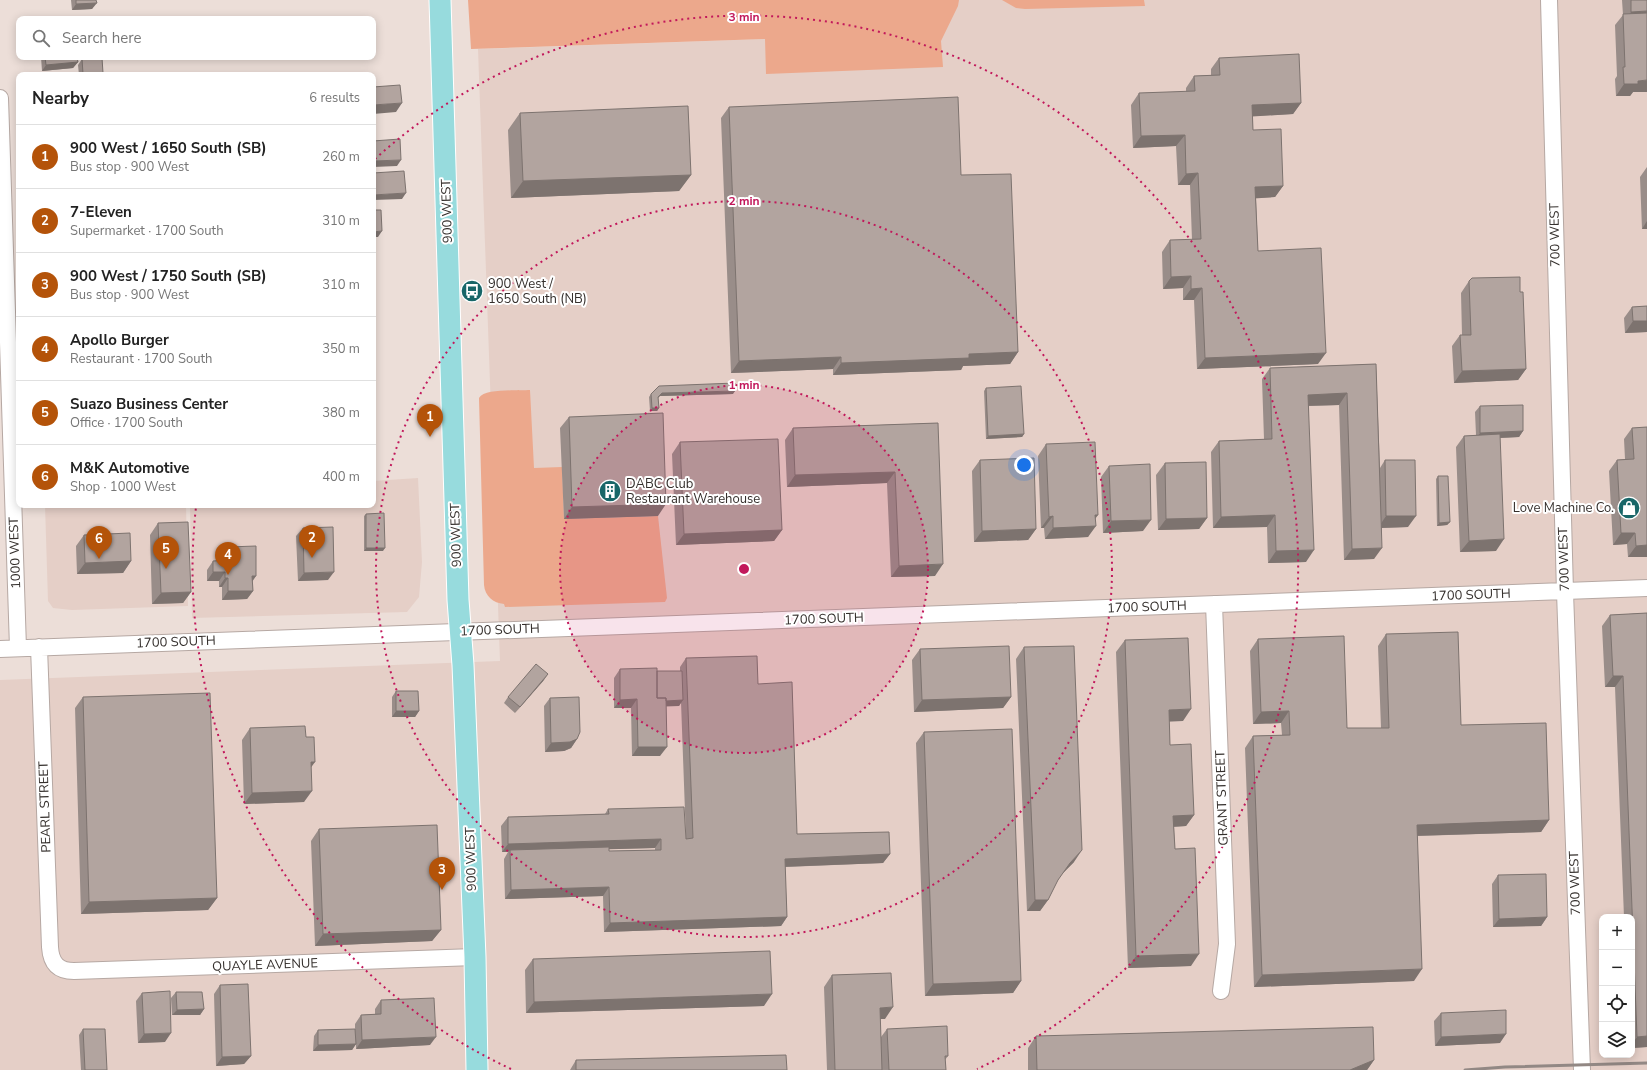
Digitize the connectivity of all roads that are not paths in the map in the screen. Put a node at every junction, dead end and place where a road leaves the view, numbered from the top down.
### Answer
1 (440, 0) edge
2 (1549, 0) edge
3 (0, 98) edge
4 (2, 212) edge
5 (1647, 588) edge
6 (1565, 592) junction
7 (1214, 604) junction
8 (461, 632) junction
9 (39, 647) junction
10 (18, 648) junction
11 (0, 649) edge
12 (475, 957) junction
13 (57, 966) joint
14 (1221, 991) dead end
15 (477, 1070) edge
16 (1582, 1070) edge

1 - 8 main road, 900 WEST
2 - 6 street, 700 WEST
3 - 4 street, 1000 WEST
4 - 10 street, 1000 WEST
5 - 6 street, 1700 SOUTH
6 - 7 street, 1700 SOUTH
6 - 16 street, 700 WEST
7 - 8 street, 1700 SOUTH
7 - 14 street, GRANT STREET
8 - 9 street, 1700 SOUTH
8 - 12 main road, 900 WEST
9 - 10 street, 1700 SOUTH
9 - 13 street, PEARL STREET
10 - 11 street, 1700 SOUTH
12 - 13 street, QUAYLE AVENUE
12 - 15 main road, 900 WEST

